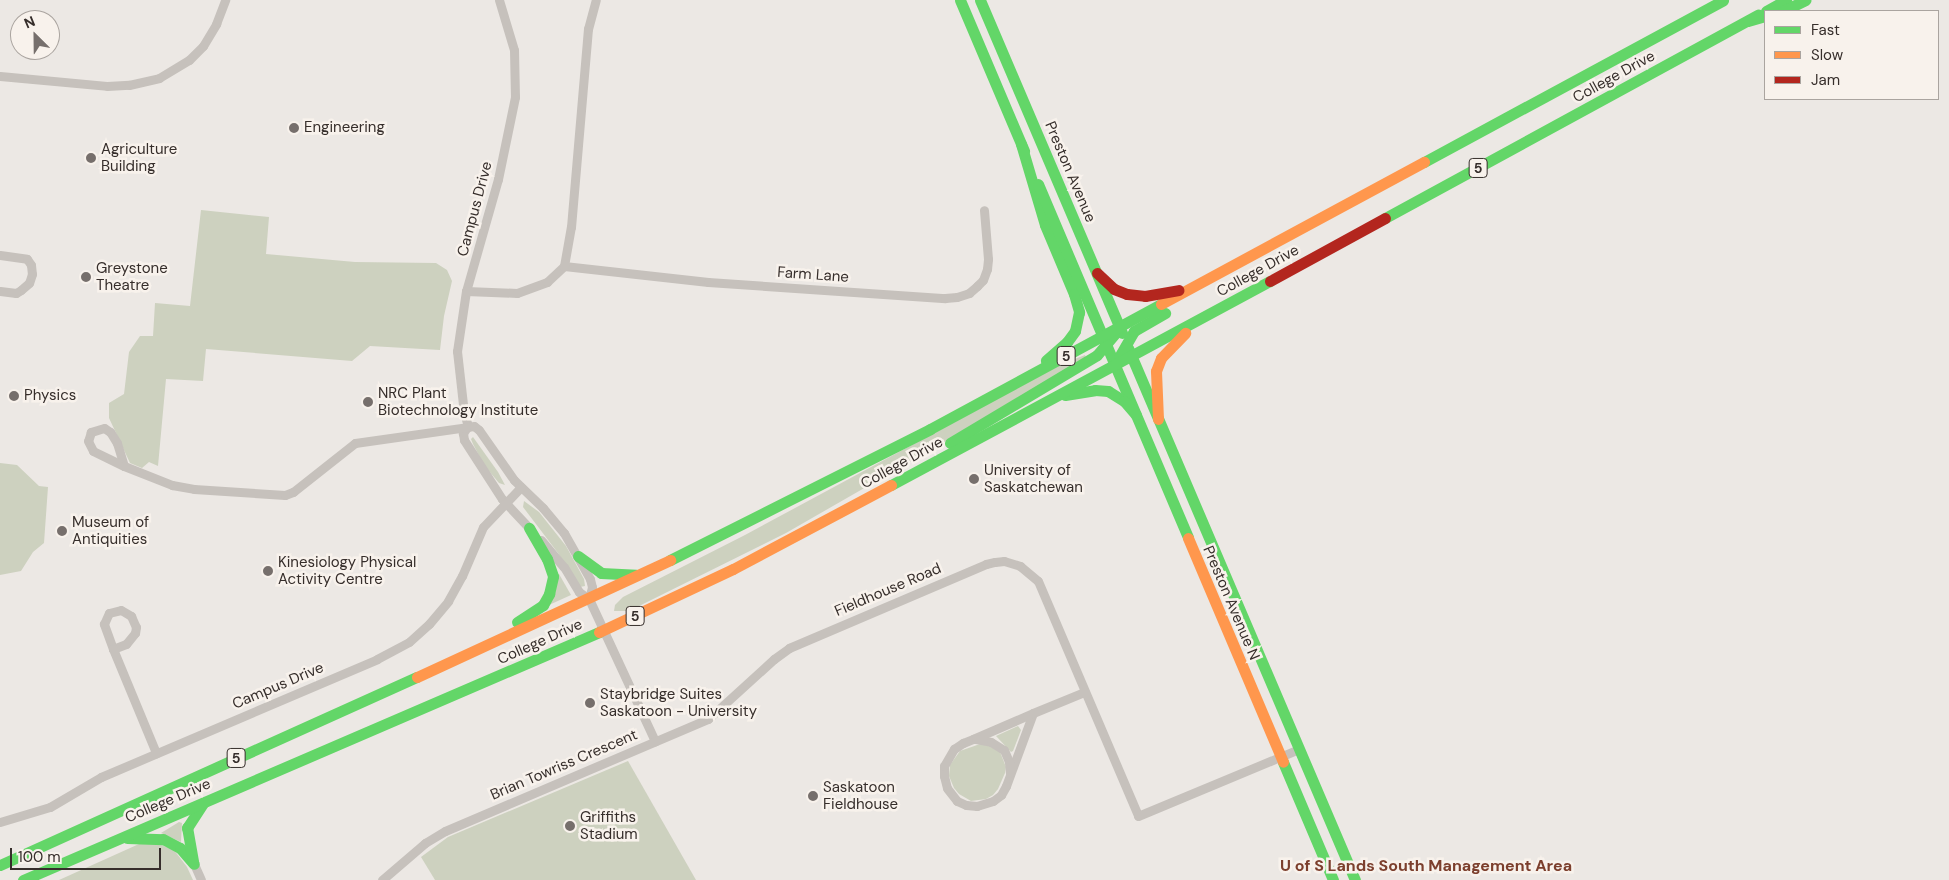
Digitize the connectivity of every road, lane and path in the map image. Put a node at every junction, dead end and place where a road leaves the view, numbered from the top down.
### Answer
1 (226, 0) edge
2 (499, 0) edge
3 (596, 0) edge
4 (960, 0) edge
5 (980, 0) edge
6 (1723, 0) edge
7 (1786, 0) edge
8 (1806, 0) edge
9 (1767, 10) edge
10 (1785, 10) edge
11 (1764, 12) edge
12 (1764, 16) edge
13 (1748, 21) junction
14 (0, 76) edge
15 (1021, 144) junction
16 (984, 210) dead end
17 (1269, 246) junction
18 (0, 255) edge
19 (564, 266) junction
20 (1097, 273) junction
21 (1196, 286) junction
22 (0, 291) edge
23 (466, 291) junction
24 (1207, 316) junction
25 (1120, 327) junction
26 (1106, 341) junction
27 (1126, 342) junction
28 (1131, 356) junction
29 (1115, 364) junction
30 (1027, 376) junction
31 (1052, 398) junction
32 (1136, 414) junction
33 (1158, 419) junction
34 (468, 426) junction
35 (124, 466) junction
36 (521, 487) junction
37 (505, 502) junction
38 (528, 528) junction
39 (776, 547) junction
40 (578, 556) junction
41 (639, 575) junction
42 (589, 599) junction
43 (604, 630) junction
44 (113, 649) junction
45 (473, 651) junction
46 (1084, 692) junction
47 (1033, 713) junction
48 (974, 739) junction
49 (655, 742) junction
50 (1299, 749) junction
51 (156, 753) junction
52 (1280, 758) junction
53 (1010, 775) junction
54 (203, 802) junction
55 (0, 822) edge
56 (122, 838) junction
57 (59, 864) junction
58 (194, 864) junction
59 (0, 865) edge
60 (23, 880) edge
61 (48, 880) edge
62 (201, 880) edge
63 (382, 880) edge
64 (1333, 880) edge
65 (1355, 880) edge

1 - 14 street
2 - 23 street, Campus Drive
3 - 19 street
4 - 15 main road
5 - 20 main road, Preston Avenue
6 - 17 main road, College Drive / 5
7 - 9 main road, College Drive / 5
8 - 10 main road
11 - 13 main road, College Drive / 5
12 - 13 main road
13 - 24 main road, College Drive / 5
15 - 26 main road
15 - 30 main road
16 - 19 street, Farm Lane
17 - 21 main road, College Drive / 5
17 - 27 main road
18 - 22 street
19 - 23 street
20 - 21 main road
20 - 25 main road, Preston Avenue
21 - 25 main road, College Drive / 5
23 - 34 street, Campus Drive
24 - 28 main road, College Drive / 5
24 - 33 main road
25 - 26 main road
25 - 27 main road, Preston Avenue
26 - 29 main road, Preston Avenue N
26 - 30 main road, College Drive / 5
26 - 39 main road
27 - 28 main road, Preston Avenue
27 - 29 main road
28 - 29 main road, College Drive / 5
28 - 33 main road, Preston Avenue N
29 - 31 main road, College Drive / 5
29 - 32 main road, Preston Avenue N
30 - 41 main road, College Drive / 5
31 - 32 main road
31 - 39 main road, College Drive / 5
32 - 52 main road, Preston Avenue N
33 - 50 main road, Preston Avenue N
34 - 35 street
34 - 36 street, Campus Drive
34 - 37 street, Campus Drive
35 - 35 street
36 - 37 street, Campus Drive
36 - 40 street, Campus Drive
37 - 38 street, Campus Drive
37 - 51 street, Campus Drive
38 - 42 street, Campus Drive
38 - 45 main road
39 - 43 main road, College Drive / 5
40 - 41 main road
40 - 42 street, Campus Drive
41 - 42 main road, College Drive / 5
42 - 43 street, Campus Drive
42 - 45 main road, College Drive / 5
43 - 49 street, Brian Towriss Crescent
43 - 54 main road, College Drive / 5
44 - 44 street
44 - 51 street
45 - 59 main road, College Drive / 5
46 - 47 street
46 - 49 street, Fieldhouse Road
46 - 52 street, Fieldhouse Road
47 - 48 street
47 - 53 street
48 - 53 street
48 - 53 street
49 - 63 street, Brian Towriss Crescent
50 - 52 street, Fieldhouse Road
50 - 65 main road, Preston Avenue N
51 - 55 street, Campus Drive
52 - 64 main road, Preston Avenue N
54 - 56 main road, College Drive / 5
54 - 58 main road
56 - 57 main road, College Drive / 5
56 - 58 main road
57 - 60 main road, College Drive / 5
57 - 61 main road
58 - 62 street

